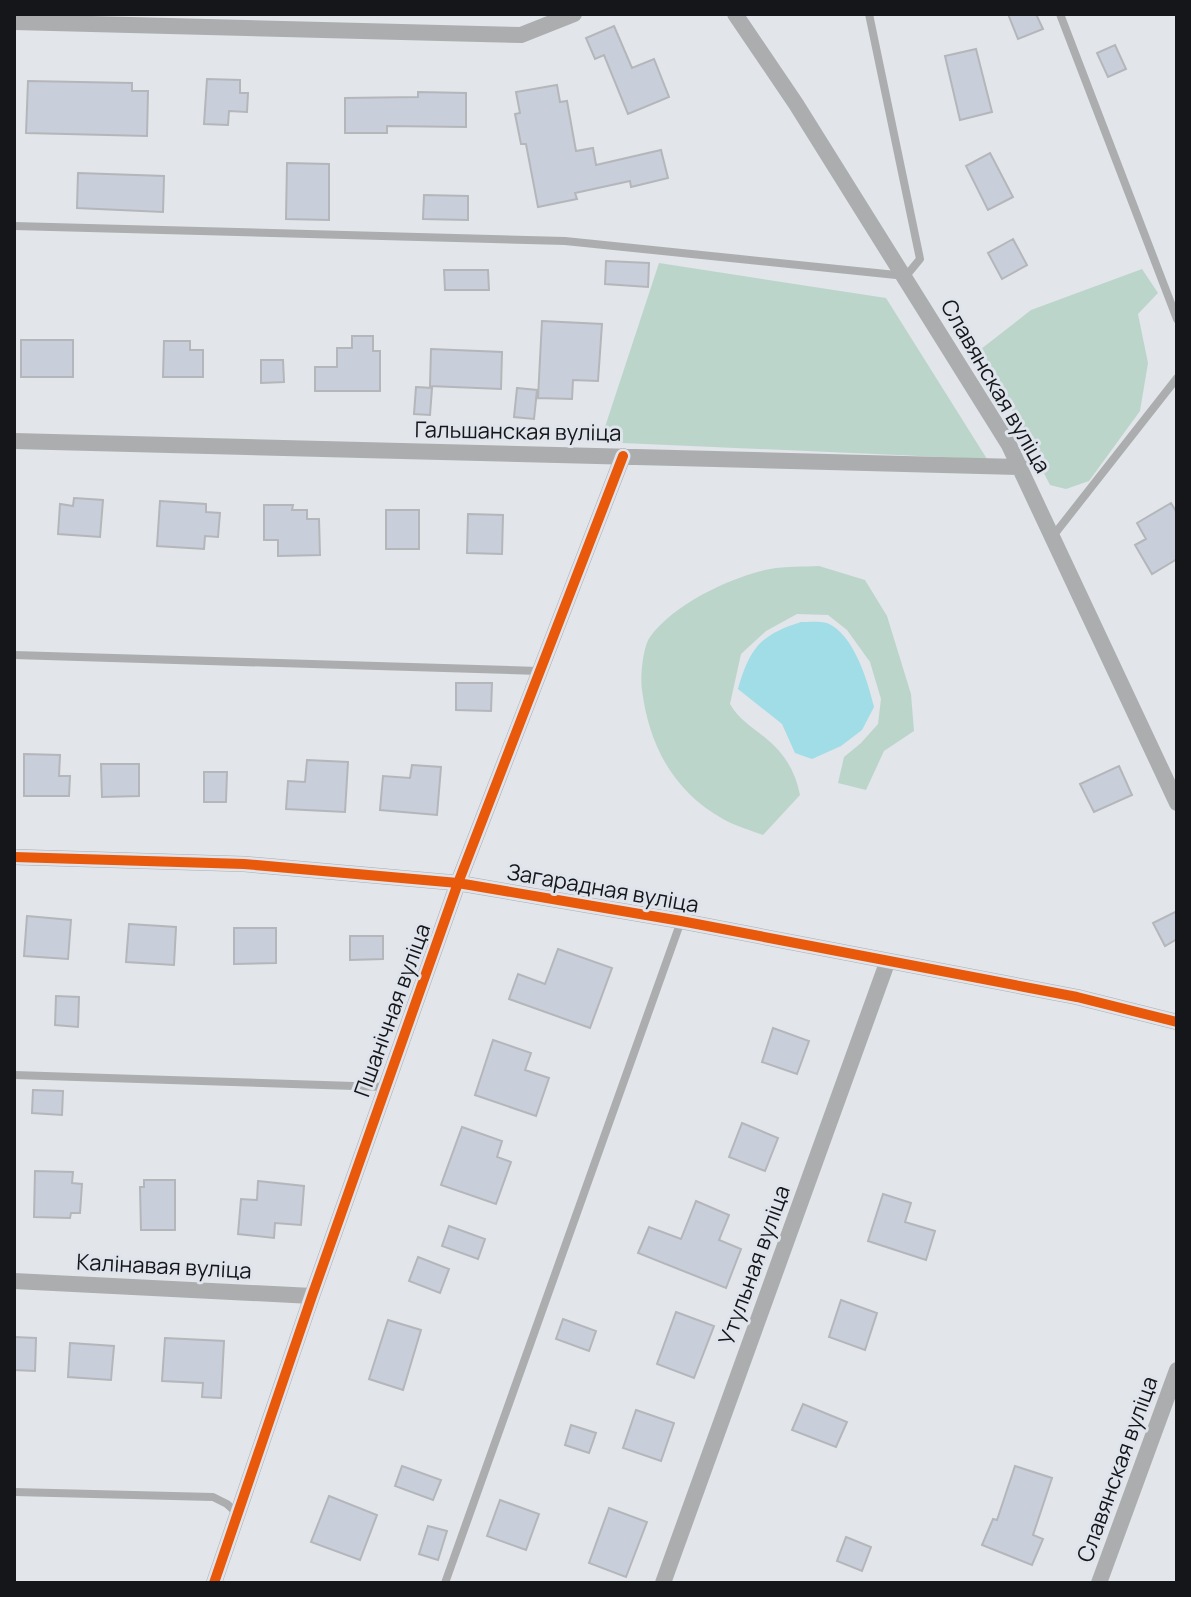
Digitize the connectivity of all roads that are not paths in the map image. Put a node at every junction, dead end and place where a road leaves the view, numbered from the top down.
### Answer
1 (574, 14) edge
2 (735, 14) edge
3 (869, 14) edge
4 (1060, 14) edge
5 (14, 22) edge
6 (14, 226) edge
7 (906, 276) junction
8 (1177, 319) edge
9 (1177, 378) edge
10 (14, 441) edge
11 (623, 456) junction
12 (1021, 467) junction
13 (1053, 536) junction
14 (14, 655) edge
15 (540, 671) junction
16 (1177, 803) edge
17 (14, 857) edge
18 (458, 883) junction
19 (681, 921) junction
20 (887, 963) junction
21 (1177, 1022) edge
22 (14, 1075) edge
23 (386, 1087) junction
24 (14, 1281) edge
25 (312, 1296) junction
26 (1177, 1370) edge
27 (14, 1492) edge
28 (239, 1515) junction
29 (214, 1583) edge
30 (445, 1583) edge
31 (663, 1583) edge
32 (1099, 1583) edge

1 - 5 street
2 - 7 street, Славянская вуліца
3 - 7 lane
4 - 8 lane
6 - 7 lane
7 - 12 street, Славянская вуліца
9 - 13 lane
10 - 11 street, Гальшанская вуліца
11 - 12 street, Гальшанская вуліца
11 - 15 street, Пшанічная вуліца
12 - 13 street, Славянская вуліца
13 - 16 street, Славянская вуліца
14 - 15 lane
15 - 18 street, Пшанічная вуліца
17 - 18 street, Загарадная вуліца
18 - 19 street, Загарадная вуліца
18 - 23 street, Пшанічная вуліца
19 - 20 street, Загарадная вуліца
19 - 30 lane
20 - 21 street, Загарадная вуліца
20 - 31 street, Утульная вуліца
22 - 23 lane
23 - 25 street, Пшанічная вуліца
24 - 25 street, Калінавая вуліца
25 - 28 street, Пшанічная вуліца
26 - 32 street, Славянская вуліца
27 - 28 lane
28 - 29 street, Пшанічная вуліца

